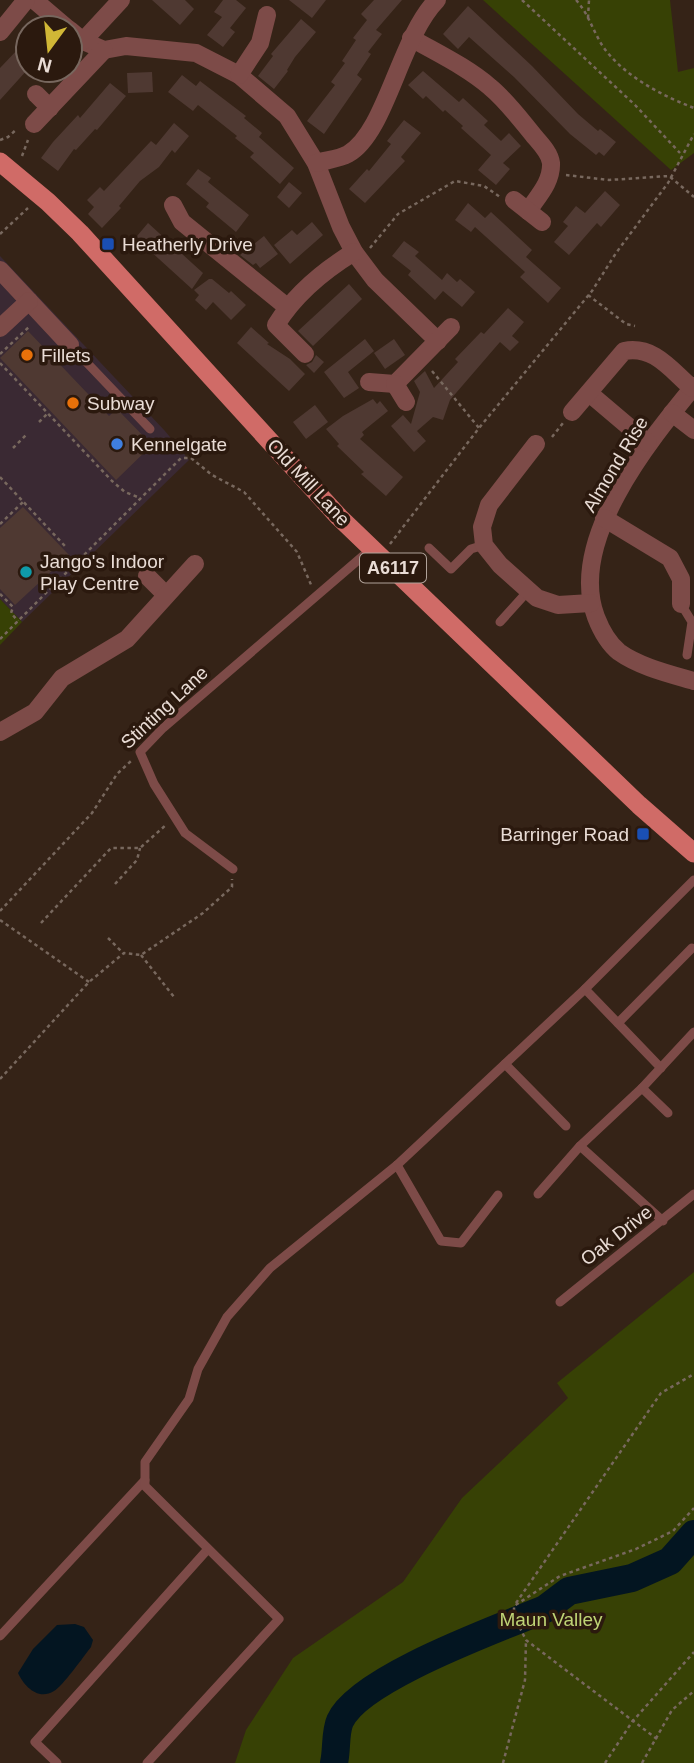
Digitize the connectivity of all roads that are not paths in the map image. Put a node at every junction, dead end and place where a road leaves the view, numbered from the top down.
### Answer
1 (26, 0) edge
2 (34, 0) edge
3 (121, 0) edge
4 (437, 0) edge
5 (51, 14) edge
6 (267, 15) dead end
7 (84, 25) edge
8 (0, 32) edge
9 (411, 38) junction
10 (84, 39) edge
11 (104, 50) junction
12 (239, 75) junction
13 (36, 94) dead end
14 (50, 108) junction
15 (32, 126) road end
16 (0, 162) edge
17 (316, 163) junction
18 (0, 178) edge
19 (29, 196) junction
20 (173, 205) dead end
21 (528, 211) road end
22 (357, 256) junction
23 (0, 270) edge
24 (30, 301) junction
25 (287, 307) junction
26 (451, 327) dead end
27 (0, 328) edge
28 (438, 341) junction
29 (70, 345) joint
30 (305, 354) dead end
31 (369, 382) dead end
32 (395, 384) junction
33 (693, 387) edge
34 (589, 393) junction
35 (406, 402) dead end
36 (672, 413) junction
37 (570, 415) road end
38 (150, 429) dead end
39 (694, 430) edge
40 (544, 440) road end
41 (648, 443) junction
42 (604, 518) junction
43 (484, 545) junction
44 (429, 548) dead end
45 (376, 552) junction
46 (195, 564) dead end
47 (147, 576) dead end
48 (528, 591) junction
49 (166, 596) junction
50 (591, 603) junction
51 (681, 604) joint
52 (500, 622) dead end
53 (687, 655) dead end
54 (694, 681) edge
55 (0, 732) edge
56 (694, 853) edge
57 (233, 869) road end
58 (694, 880) edge
59 (692, 948) dead end
60 (585, 989) junction
61 (618, 1023) junction
62 (694, 1031) edge
63 (505, 1064) junction
64 (661, 1068) junction
65 (642, 1088) junction
66 (667, 1113) dead end
67 (566, 1126) dead end
68 (580, 1146) junction
69 (397, 1165) junction
70 (538, 1194) dead end
71 (694, 1194) edge
72 (498, 1195) dead end
73 (663, 1221) junction
74 (560, 1302) dead end
75 (145, 1479) junction
76 (208, 1549) junction
77 (0, 1636) edge
78 (57, 1763) edge
79 (146, 1763) edge

1 - 8 street
2 - 5 street
3 - 7 street
4 - 9 street
6 - 12 street
9 - 17 street
9 - 21 street
10 - 11 street
11 - 12 street
11 - 14 street
12 - 17 street
13 - 14 street
14 - 15 street
16 - 19 main road, Old Mill Lane / A6117
17 - 22 street
18 - 19 main road, Old Mill Lane / A6117
19 - 45 main road, Old Mill Lane / A6117
20 - 25 street
22 - 25 street
22 - 28 street
23 - 24 street
24 - 27 street
24 - 29 street
25 - 30 street
26 - 28 street
28 - 32 street
29 - 38 lane
31 - 32 street
32 - 35 street
33 - 34 street
33 - 36 street, Almond Rise
34 - 37 street
34 - 41 street
36 - 39 street
36 - 41 street, Almond Rise
40 - 43 street
41 - 42 street, Almond Rise
42 - 50 street, Almond Rise
42 - 51 street
43 - 44 lane
43 - 48 street
45 - 56 main road, Old Mill Lane / A6117
45 - 57 lane, Stinting Lane
46 - 49 street
47 - 49 street
48 - 50 street
48 - 52 lane
49 - 55 street
50 - 54 street, Almond Rise
51 - 53 lane
58 - 60 lane
59 - 61 lane
60 - 61 lane
60 - 63 lane
61 - 64 lane
62 - 64 lane
63 - 67 lane
63 - 69 lane
64 - 65 lane
65 - 66 lane
65 - 68 lane
68 - 70 lane
68 - 73 lane
69 - 72 lane
69 - 75 lane
71 - 73 lane, Oak Drive
73 - 74 lane, Oak Drive
75 - 76 lane
75 - 77 lane
76 - 78 lane
76 - 79 lane

